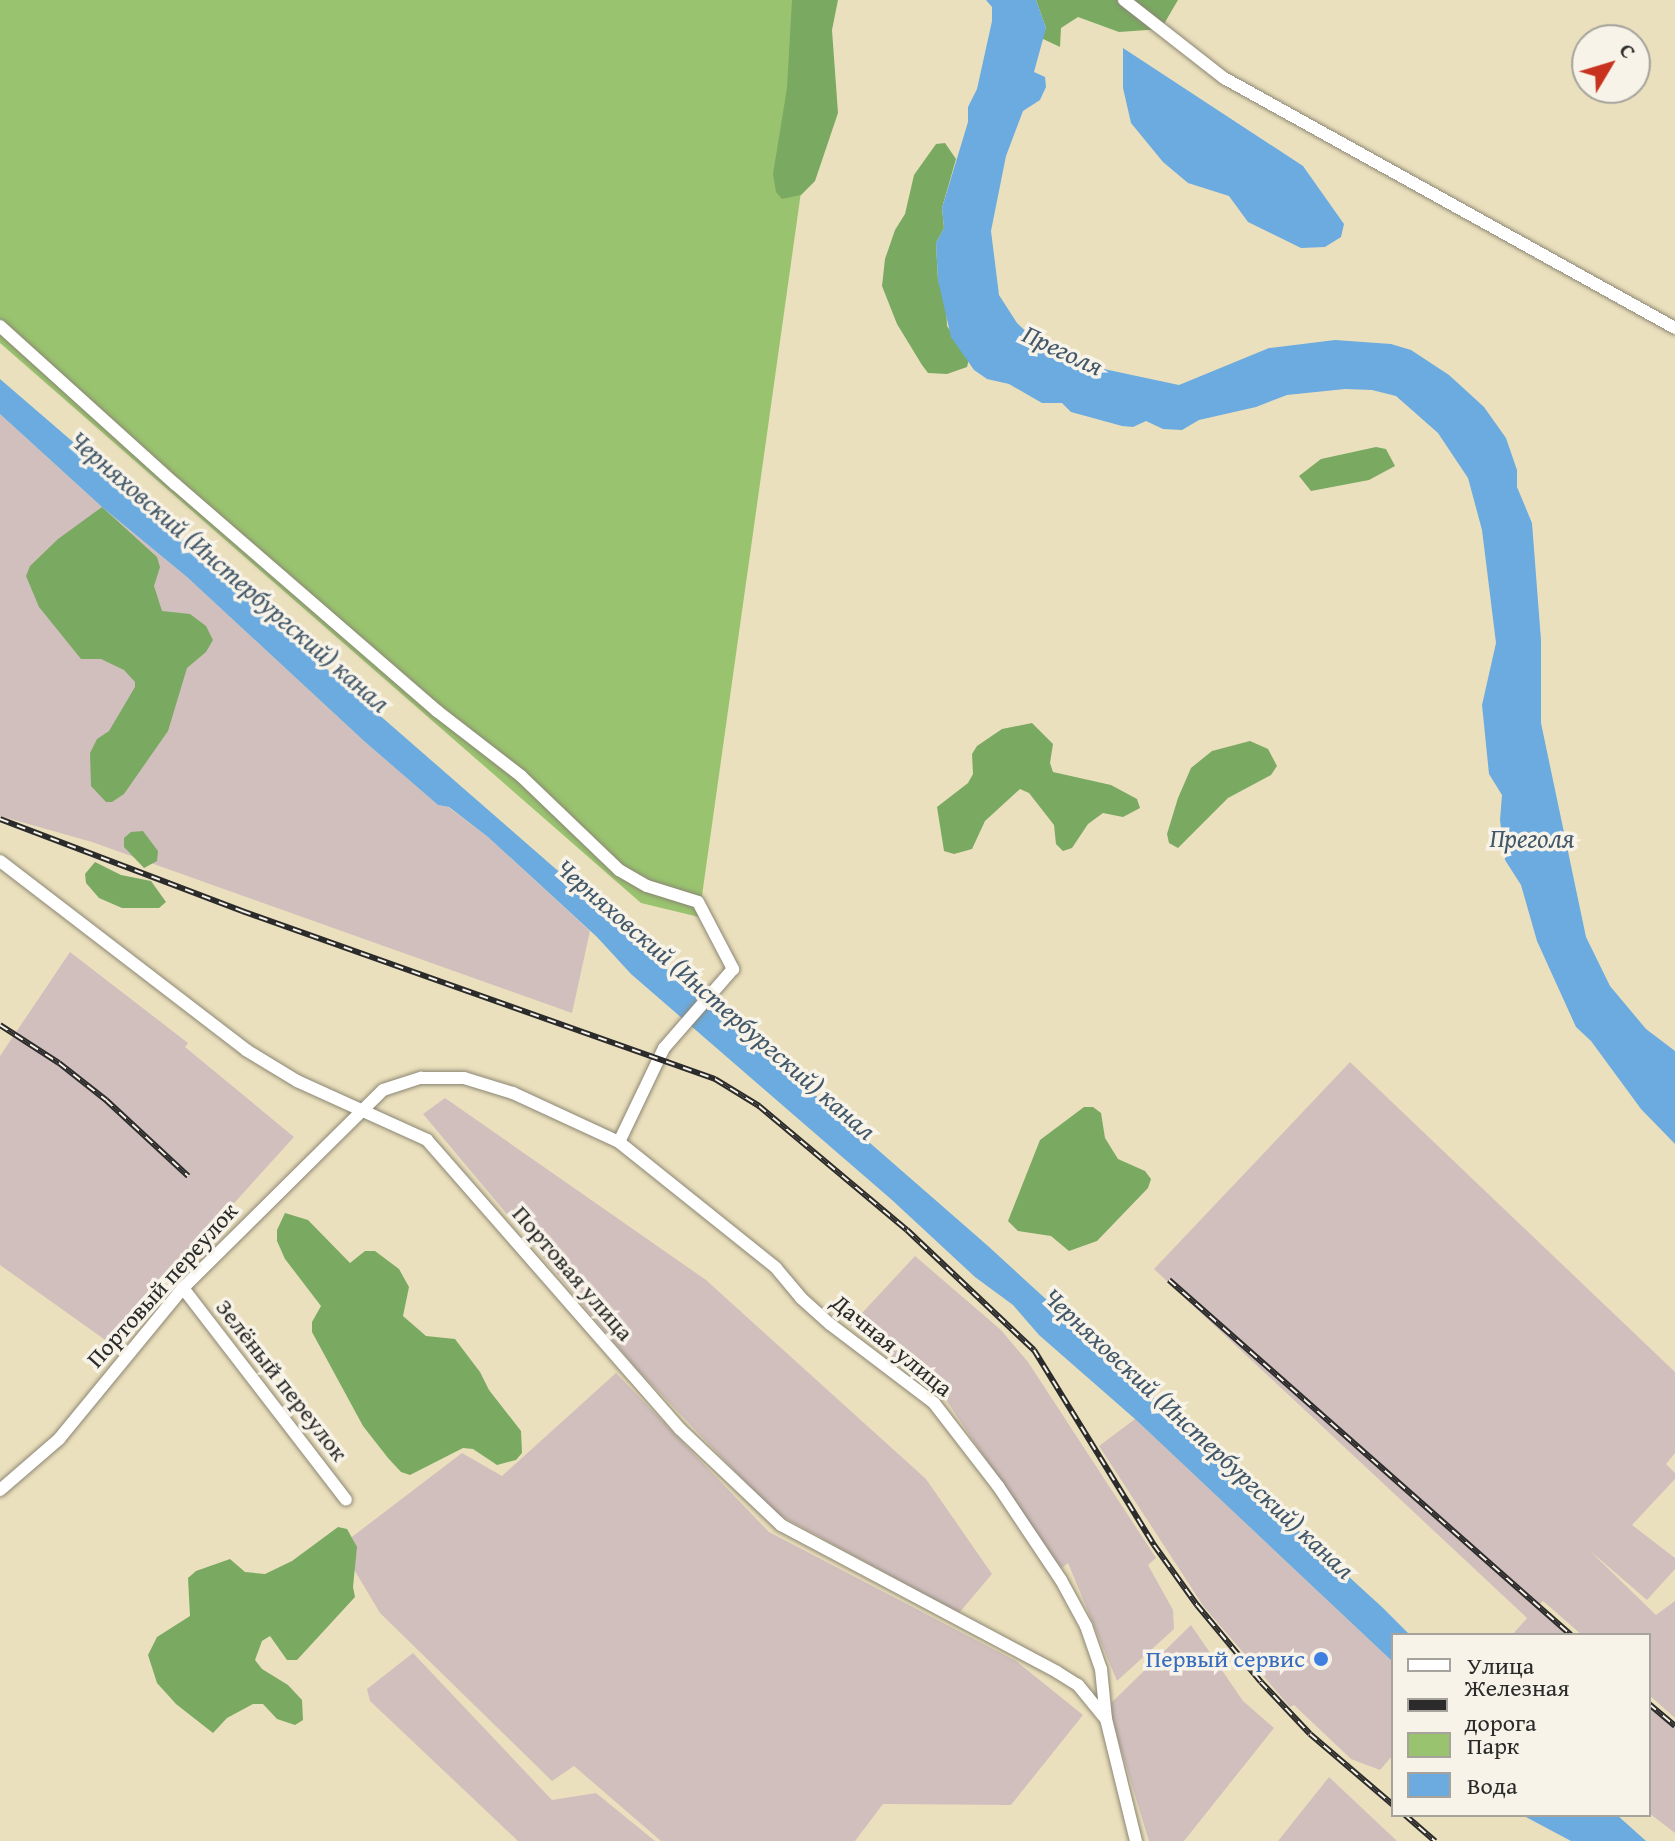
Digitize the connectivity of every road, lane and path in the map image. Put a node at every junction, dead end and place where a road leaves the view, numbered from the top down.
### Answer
1 (1124, 0) edge
2 (0, 326) edge
3 (1675, 328) edge
4 (0, 861) edge
5 (358, 1111) junction
6 (619, 1142) junction
7 (183, 1288) junction
8 (0, 1490) edge
9 (346, 1500) dead end
10 (1106, 1719) junction
11 (1136, 1841) edge

1 - 3 street
2 - 6 street
4 - 5 street, Портовая улица
5 - 6 street, Портовый переулок
5 - 7 street, Портовый переулок
5 - 10 street, Портовая улица
6 - 10 street, Дачная улица
7 - 8 street, Портовый переулок
7 - 9 street, Зелёный переулок
10 - 11 street, Дачная улица

